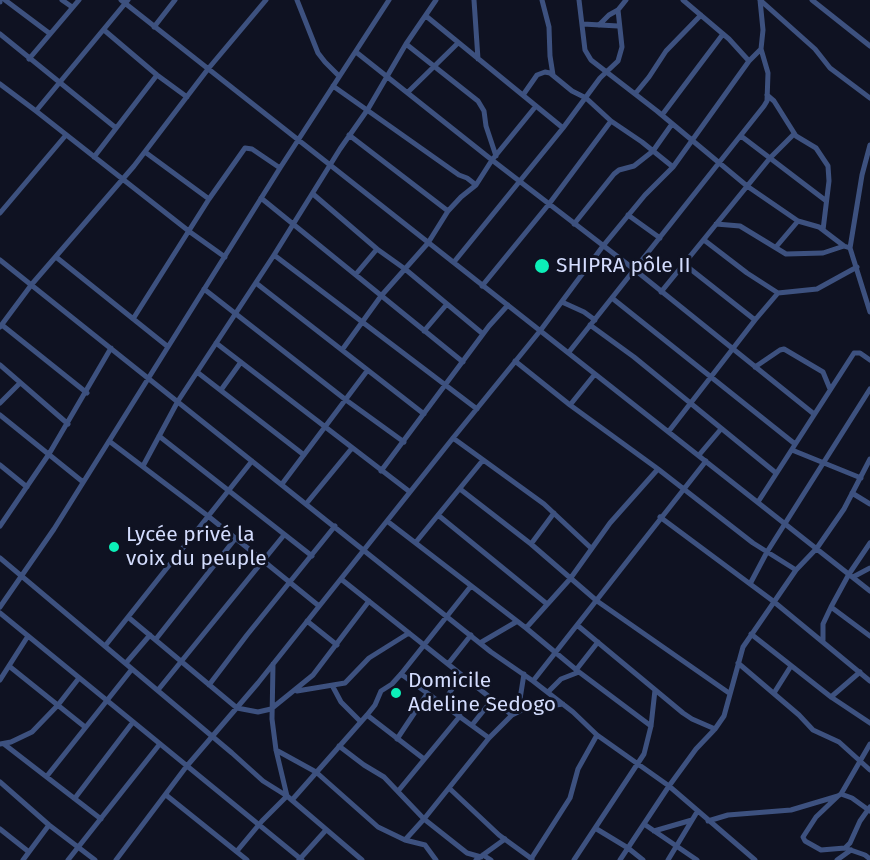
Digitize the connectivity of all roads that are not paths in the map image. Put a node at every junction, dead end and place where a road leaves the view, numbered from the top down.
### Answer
1 (62, 0) edge
2 (78, 0) edge
3 (175, 0) edge
4 (266, 0) edge
5 (297, 0) edge
6 (388, 0) edge
7 (436, 0) edge
8 (474, 0) edge
9 (542, 0) edge
10 (579, 0) edge
11 (626, 0) edge
12 (683, 0) edge
13 (812, 0) edge
14 (2, 1) edge
15 (125, 1) edge
16 (72, 8) junction
17 (618, 10) junction
18 (701, 15) junction
19 (426, 16) junction
20 (583, 24) junction
21 (599, 25) junction
22 (618, 26) junction
23 (154, 27) junction
24 (104, 30) junction
25 (49, 33) junction
26 (0, 34) edge
27 (723, 34) junction
28 (458, 43) junction
29 (406, 44) junction
30 (870, 46) edge
31 (761, 49) junction
32 (356, 52) junction
33 (29, 59) junction
34 (478, 59) junction
35 (749, 61) junction
36 (435, 68) junction
37 (208, 69) junction
38 (607, 71) junction
39 (157, 75) junction
40 (387, 75) junction
41 (553, 75) junction
42 (339, 76) junction
43 (58, 83) junction
44 (0, 84) edge
45 (333, 86) junction
46 (408, 92) junction
47 (635, 94) junction
48 (767, 94) junction
49 (523, 95) junction
50 (187, 97) junction
51 (586, 98) junction
52 (870, 98) edge
53 (536, 106) junction
54 (368, 109) junction
55 (36, 111) junction
56 (662, 114) junction
57 (611, 121) junction
58 (672, 124) junction
59 (116, 128) junction
60 (563, 128) junction
61 (794, 134) junction
62 (66, 135) junction
63 (349, 135) junction
64 (741, 136) junction
65 (298, 139) junction
66 (693, 140) junction
67 (870, 146) edge
68 (653, 151) junction
69 (145, 152) junction
70 (94, 157) junction
71 (494, 158) junction
72 (770, 158) junction
73 (719, 164) junction
74 (330, 166) junction
75 (673, 167) junction
76 (280, 168) junction
77 (123, 178) junction
78 (520, 181) junction
79 (476, 185) junction
80 (747, 186) junction
81 (313, 194) junction
82 (261, 198) junction
83 (209, 200) junction
84 (825, 200) junction
85 (549, 204) junction
86 (448, 211) junction
87 (0, 213) edge
88 (628, 215) junction
89 (798, 221) junction
90 (574, 224) junction
91 (716, 224) junction
92 (293, 225) junction
93 (823, 230) junction
94 (190, 232) junction
95 (660, 238) junction
96 (704, 240) junction
97 (428, 243) junction
98 (603, 246) junction
99 (776, 247) junction
100 (847, 247) junction
101 (377, 249) junction
102 (274, 255) junction
103 (225, 256) junction
104 (56, 257) junction
105 (0, 260) edge
106 (454, 262) junction
107 (684, 264) junction
108 (856, 267) junction
109 (405, 269) junction
110 (634, 270) junction
111 (356, 274) junction
112 (256, 283) junction
113 (32, 284) junction
114 (482, 286) junction
115 (204, 289) junction
116 (661, 292) junction
117 (778, 293) junction
118 (381, 296) junction
119 (612, 298) junction
120 (562, 302) junction
121 (447, 304) junction
122 (508, 305) junction
123 (236, 312) junction
124 (870, 312) edge
125 (133, 319) junction
126 (595, 320) junction
127 (755, 320) junction
128 (363, 322) junction
129 (1, 326) edge
130 (590, 326) junction
131 (424, 331) junction
132 (540, 331) junction
133 (483, 334) junction
134 (216, 343) junction
135 (167, 346) junction
136 (111, 348) junction
137 (342, 350) junction
138 (733, 350) junction
139 (569, 352) junction
140 (870, 360) edge
141 (515, 361) junction
142 (241, 362) junction
143 (463, 362) junction
144 (0, 365) edge
145 (755, 367) junction
146 (367, 371) junction
147 (197, 372) junction
148 (595, 374) junction
149 (711, 377) junction
150 (150, 379) junction
151 (20, 383) junction
152 (445, 386) junction
153 (830, 389) junction
154 (220, 390) junction
155 (870, 390) edge
156 (87, 393) junction
157 (346, 400) junction
158 (178, 401) junction
159 (690, 403) junction
160 (0, 404) edge
161 (570, 405) junction
162 (477, 409) junction
163 (424, 414) junction
164 (814, 414) junction
165 (0, 415) edge
166 (68, 423) junction
167 (325, 427) junction
168 (721, 429) junction
169 (669, 431) junction
170 (159, 436) junction
171 (453, 438) junction
172 (109, 441) junction
173 (404, 442) junction
174 (794, 447) junction
175 (352, 448) junction
176 (49, 454) junction
177 (304, 455) junction
178 (699, 455) junction
179 (870, 459) edge
180 (483, 460) junction
181 (706, 460) junction
182 (252, 461) junction
183 (823, 462) junction
184 (0, 465) edge
185 (143, 466) junction
186 (658, 468) junction
187 (381, 471) junction
188 (776, 473) junction
189 (861, 478) junction
190 (83, 482) junction
191 (282, 484) junction
192 (27, 487) junction
193 (460, 489) junction
194 (683, 489) junction
195 (230, 491) junction
196 (410, 492) junction
197 (852, 493) junction
198 (758, 502) junction
199 (306, 504) junction
200 (870, 504) edge
201 (0, 510) edge
202 (554, 513) junction
203 (7, 515) junction
204 (438, 515) junction
205 (208, 516) junction
206 (660, 517) junction
207 (387, 521) junction
208 (786, 524) junction
209 (0, 526) edge
210 (335, 526) junction
211 (284, 535) junction
212 (235, 539) junction
213 (416, 542) junction
214 (870, 543) edge
215 (531, 544) junction
216 (591, 548) junction
217 (817, 548) junction
218 (364, 550) junction
219 (767, 552) junction
220 (312, 556) junction
221 (0, 558) edge
222 (263, 562) junction
223 (870, 568) edge
224 (796, 570) junction
225 (22, 576) junction
226 (851, 576) junction
227 (341, 579) junction
228 (570, 579) junction
229 (290, 582) junction
230 (750, 584) junction
231 (471, 586) junction
232 (870, 591) edge
233 (597, 601) junction
234 (773, 601) junction
235 (369, 602) junction
236 (547, 604) junction
237 (319, 606) junction
238 (0, 607) edge
239 (831, 607) junction
240 (0, 613) edge
241 (447, 615) junction
242 (128, 617) junction
243 (307, 621) junction
244 (516, 622) junction
245 (577, 625) junction
246 (526, 628) junction
247 (409, 633) junction
248 (751, 634) junction
249 (471, 635) junction
250 (28, 636) junction
251 (870, 636) edge
252 (153, 637) junction
253 (823, 640) junction
254 (598, 642) junction
255 (480, 643) junction
256 (337, 645) junction
257 (424, 645) junction
258 (105, 646) junction
259 (555, 653) junction
260 (182, 661) junction
261 (126, 663) junction
262 (738, 663) junction
263 (273, 664) junction
264 (448, 664) junction
265 (9, 666) junction
266 (791, 666) junction
267 (132, 669) junction
268 (578, 671) junction
269 (860, 672) junction
270 (400, 674) junction
271 (524, 674) junction
272 (461, 675) junction
273 (79, 678) junction
274 (0, 680) edge
275 (533, 681) junction
276 (870, 681) edge
277 (209, 685) junction
278 (333, 687) junction
279 (158, 690) junction
280 (655, 690) junction
281 (296, 691) junction
282 (548, 692) junction
283 (729, 693) junction
284 (774, 693) junction
285 (427, 694) junction
286 (831, 697) junction
287 (106, 700) junction
288 (492, 700) junction
289 (443, 703) junction
290 (563, 704) junction
291 (58, 705) junction
292 (237, 708) junction
293 (271, 709) junction
294 (514, 713) junction
295 (367, 715) junction
296 (460, 716) junction
297 (133, 722) junction
298 (361, 722) junction
299 (870, 723) edge
300 (472, 725) junction
301 (651, 726) junction
302 (85, 727) junction
303 (716, 729) junction
304 (597, 735) junction
305 (213, 737) junction
306 (397, 738) junction
307 (489, 738) junction
308 (2, 744) edge
309 (870, 744) edge
310 (159, 745) junction
311 (339, 746) junction
312 (276, 750) junction
313 (424, 759) junction
314 (859, 762) junction
315 (637, 763) junction
316 (186, 767) junction
317 (870, 770) edge
318 (316, 772) junction
319 (47, 776) junction
320 (0, 782) edge
321 (669, 786) junction
322 (449, 788) junction
323 (399, 790) junction
324 (166, 795) junction
325 (839, 795) junction
326 (287, 796) junction
327 (75, 798) junction
328 (292, 800) junction
329 (869, 809) edge
330 (697, 812) junction
331 (101, 819) junction
332 (424, 819) junction
333 (692, 820) junction
334 (708, 821) junction
335 (644, 824) junction
336 (48, 825) junction
337 (258, 825) junction
338 (595, 828) junction
339 (0, 829) edge
340 (326, 830) junction
341 (654, 831) junction
342 (505, 839) junction
343 (405, 840) junction
344 (676, 846) junction
345 (77, 848) junction
346 (628, 848) junction
347 (848, 849) junction
348 (237, 851) junction
349 (29, 852) junction
350 (480, 858) edge
351 (532, 859) edge
352 (753, 859) edge
353 (870, 859) edge
354 (23, 860) edge
355 (68, 860) edge
356 (95, 860) edge
357 (116, 860) edge
358 (246, 860) edge
359 (300, 860) edge
360 (362, 860) edge
361 (436, 860) edge
362 (491, 860) edge
363 (574, 860) edge
364 (620, 860) edge
365 (643, 860) edge
366 (668, 860) edge
367 (697, 860) edge
368 (837, 860) edge

1 - 16 street
2 - 16 street
3 - 23 street
4 - 37 street
5 - 42 street
6 - 32 street
7 - 19 street
8 - 34 street
9 - 41 street
10 - 20 street
11 - 17 street
12 - 18 street
13 - 30 street
14 - 25 street
15 - 23 street
15 - 24 street
16 - 25 street
17 - 21 street
17 - 22 street
18 - 27 street
18 - 47 street
19 - 28 street
19 - 29 street
20 - 21 street
20 - 38 street
21 - 22 street
22 - 38 street
23 - 37 street
24 - 39 street
24 - 43 street
25 - 33 street
26 - 33 street
27 - 35 street
27 - 56 street
28 - 34 street
28 - 36 street
29 - 36 street
29 - 40 street
31 - 35 street
31 - 48 street
31 - 52 street
32 - 40 street
32 - 42 street
33 - 43 street
34 - 49 street
35 - 66 street
36 - 46 street
36 - 71 street
37 - 50 street
37 - 65 street
38 - 47 street
38 - 51 street
39 - 50 street
39 - 59 street
40 - 46 street
40 - 54 street
41 - 49 street
41 - 51 street
42 - 45 street
43 - 55 street
43 - 59 street
44 - 55 street
45 - 54 street
45 - 65 street
46 - 71 street
47 - 56 street
48 - 61 street
48 - 64 street
49 - 53 street
50 - 69 street
51 - 57 street
51 - 60 street
53 - 60 street
53 - 71 street
54 - 63 street
54 - 79 street
55 - 62 street
56 - 58 street
57 - 68 street
57 - 85 street
58 - 66 street
58 - 68 street
59 - 70 street
60 - 78 street
61 - 72 street
61 - 84 street
62 - 70 street
62 - 87 street
63 - 74 street
63 - 86 street
64 - 72 street
64 - 73 street
65 - 74 street
65 - 76 street
66 - 73 street
66 - 75 street
67 - 100 street
68 - 75 street
68 - 90 street
69 - 77 street
69 - 83 street
70 - 77 street
71 - 78 street
71 - 79 street
72 - 80 street
72 - 84 street
73 - 80 street
73 - 95 street
74 - 81 street
74 - 97 street
75 - 88 street
76 - 82 street
76 - 83 street
77 - 94 street
77 - 104 street
78 - 85 street
78 - 106 street
79 - 86 street
80 - 89 street
80 - 91 street
81 - 92 street
81 - 101 street
82 - 92 street
82 - 103 street
83 - 94 street
84 - 93 street
85 - 90 street
85 - 114 street
86 - 97 street
88 - 95 street
88 - 98 street
89 - 93 street
89 - 99 street
90 - 98 street
91 - 96 street
91 - 99 street
92 - 102 street
92 - 111 street
93 - 100 street
94 - 103 street
94 - 125 street
95 - 110 street
96 - 107 street
96 - 117 street
97 - 106 street
97 - 109 street
98 - 110 street
98 - 120 street
99 - 100 street
100 - 108 street
101 - 109 street
101 - 111 street
102 - 112 street
102 - 128 street
103 - 115 street
104 - 113 street
104 - 125 street
105 - 113 street
106 - 114 street
107 - 116 street
107 - 127 street
108 - 117 street
108 - 124 street
109 - 118 street
109 - 121 street
110 - 116 street
110 - 119 street
111 - 118 street
112 - 123 street
112 - 137 street
113 - 129 street
113 - 136 street
114 - 122 street
115 - 123 street
115 - 135 street
116 - 138 street
117 - 127 street
118 - 128 street
118 - 131 street
119 - 126 street
119 - 149 street
120 - 126 street
120 - 132 street
121 - 131 street
121 - 133 street
122 - 132 street
122 - 133 street
123 - 134 street
123 - 157 street
125 - 135 street
126 - 130 street
127 - 138 street
128 - 137 street
128 - 152 street
129 - 156 street
130 - 139 street
130 - 159 street
131 - 143 street
132 - 139 street
132 - 141 street
133 - 143 street
134 - 142 street
134 - 147 street
135 - 150 street
136 - 150 street
136 - 156 street
137 - 146 street
138 - 145 street
138 - 149 street
139 - 148 street
140 - 153 street
141 - 161 street
141 - 162 street
142 - 154 street
142 - 167 street
143 - 152 street
144 - 151 street
145 - 153 street
145 - 164 street
146 - 157 street
146 - 163 street
147 - 154 street
147 - 158 street
148 - 161 street
148 - 169 street
149 - 159 street
149 - 174 street
150 - 158 street
150 - 172 street
151 - 160 street
151 - 166 street
152 - 162 street
152 - 163 street
153 - 164 street
154 - 177 street
155 - 183 street
156 - 166 street
157 - 167 street
157 - 173 street
158 - 170 street
158 - 182 street
159 - 168 street
159 - 169 street
161 - 186 street
162 - 171 street
163 - 173 street
164 - 174 street
165 - 176 street
166 - 176 street
167 - 175 street
167 - 177 street
168 - 178 street
168 - 188 street
169 - 178 street
170 - 185 street
170 - 195 street
171 - 180 street
171 - 196 street
172 - 185 street
172 - 190 street
173 - 187 street
174 - 183 street
174 - 188 street
175 - 187 street
175 - 199 street
176 - 190 street
176 - 192 street
177 - 191 street
178 - 181 street
179 - 189 street
180 - 193 street
180 - 202 street
181 - 194 street
181 - 198 street
182 - 191 street
182 - 195 street
183 - 189 street
183 - 208 street
184 - 192 street
185 - 205 street
186 - 194 street
186 - 216 street
187 - 196 street
188 - 198 street
189 - 197 street
190 - 225 street
191 - 199 street
192 - 203 street
193 - 204 street
193 - 215 street
194 - 206 street
194 - 219 street
195 - 205 street
195 - 211 street
196 - 207 street
197 - 200 street
197 - 217 street
198 - 208 street
199 - 210 street
201 - 203 street
202 - 215 street
202 - 216 street
203 - 209 street
204 - 213 street
204 - 236 street
205 - 212 street
205 - 242 street
206 - 230 street
206 - 233 street
207 - 213 street
207 - 218 street
208 - 217 street
208 - 219 street
210 - 218 street
210 - 220 street
211 - 220 street
211 - 222 street
212 - 222 street
212 - 252 street
213 - 231 street
214 - 226 street
215 - 228 street
216 - 228 street
217 - 224 street
217 - 226 street
218 - 227 street
218 - 241 street
219 - 224 street
219 - 230 street
220 - 229 street
221 - 225 street
222 - 229 street
222 - 260 street
223 - 226 street
224 - 234 street
225 - 238 street
225 - 258 street
226 - 232 street
226 - 239 street
227 - 235 street
227 - 237 street
228 - 233 street
228 - 236 street
229 - 237 street
229 - 277 street
230 - 234 street
231 - 241 street
231 - 244 street
233 - 245 street
233 - 283 street
234 - 248 street
234 - 253 street
235 - 247 street
235 - 256 street
236 - 246 street
237 - 243 street
239 - 251 street
239 - 253 street
240 - 250 street
241 - 249 street
241 - 257 street
242 - 252 street
242 - 258 street
243 - 256 street
243 - 263 street
244 - 246 street
244 - 255 street
245 - 254 street
245 - 259 street
246 - 259 street
247 - 257 street
247 - 278 street
248 - 262 street
248 - 266 street
249 - 255 street
249 - 264 street
250 - 265 street
250 - 273 street
252 - 260 street
252 - 261 street
253 - 269 street
254 - 268 street
254 - 280 street
255 - 271 street
256 - 281 street
257 - 264 street
257 - 270 street
258 - 261 street
259 - 268 street
259 - 275 street
260 - 277 street
260 - 279 street
261 - 267 street
262 - 283 street
262 - 284 street
263 - 292 street
263 - 293 street
264 - 272 street
265 - 274 street
265 - 291 street
266 - 284 street
266 - 286 street
267 - 279 street
267 - 287 street
268 - 282 street
268 - 301 street
269 - 276 street
269 - 286 street
270 - 285 street
270 - 295 street
271 - 275 street
271 - 294 street
272 - 288 street
272 - 289 street
273 - 287 street
273 - 291 street
275 - 282 street
277 - 292 street
278 - 281 street
278 - 298 street
279 - 305 street
280 - 301 street
280 - 303 street
281 - 293 street
282 - 290 street
283 - 303 street
284 - 314 street
285 - 289 street
285 - 306 street
286 - 299 street
287 - 297 street
287 - 302 street
288 - 294 street
288 - 300 street
289 - 296 street
290 - 294 street
290 - 304 street
291 - 302 street
291 - 308 street
292 - 293 street
292 - 305 street
293 - 312 street
294 - 307 street
295 - 298 street
295 - 306 street
296 - 300 street
296 - 313 street
297 - 310 street
297 - 327 street
298 - 311 street
300 - 307 street
301 - 315 street
302 - 319 street
303 - 321 street
304 - 315 street
304 - 351 street
305 - 316 street
305 - 326 street
306 - 313 street
307 - 322 street
308 - 319 street
309 - 314 street
310 - 316 street
310 - 331 street
311 - 318 street
311 - 323 street
312 - 318 street
312 - 326 street
313 - 323 street
314 - 317 street
314 - 325 street
315 - 321 street
315 - 338 street
316 - 324 street
316 - 337 street
318 - 328 street
318 - 343 street
319 - 327 street
320 - 336 street
321 - 330 street
321 - 335 street
322 - 332 street
322 - 342 street
323 - 332 street
324 - 348 street
324 - 357 street
325 - 329 street
325 - 334 street
325 - 347 street
326 - 328 street
326 - 337 street
327 - 331 street
328 - 340 street
329 - 347 street
330 - 333 street
330 - 334 street
331 - 345 street
332 - 343 street
332 - 350 street
333 - 341 street
333 - 344 street
334 - 352 street
335 - 341 street
335 - 346 street
336 - 345 street
336 - 349 street
337 - 348 street
337 - 359 street
338 - 346 street
338 - 363 street
339 - 349 street
340 - 359 street
340 - 360 street
341 - 344 street
342 - 350 street
342 - 351 street
343 - 361 street
344 - 366 street
344 - 367 street
345 - 355 street
345 - 356 street
346 - 364 street
346 - 365 street
347 - 353 street
347 - 368 street
348 - 358 street
349 - 354 street
350 - 362 street

